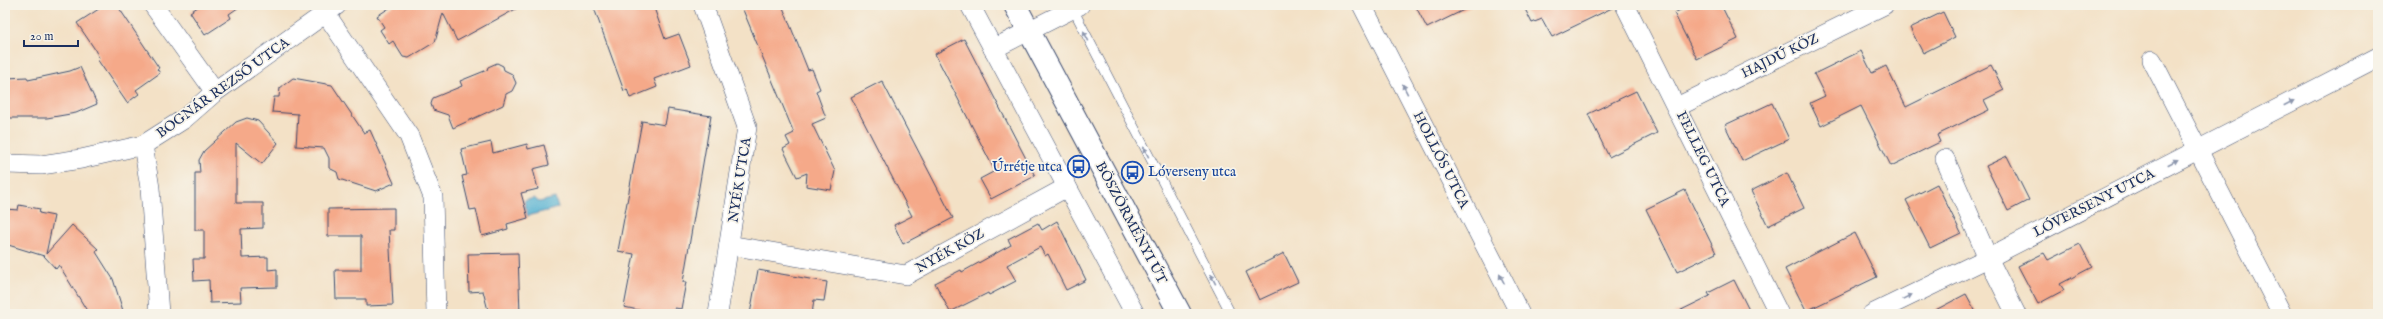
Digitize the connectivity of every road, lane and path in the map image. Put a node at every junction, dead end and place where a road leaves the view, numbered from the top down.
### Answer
1 (153, 5) edge
2 (703, 5) edge
3 (970, 5) edge
4 (1015, 5) edge
5 (1362, 5) edge
6 (1625, 5) edge
7 (1883, 5) edge
8 (1077, 7) edge
9 (332, 10) edge
10 (1029, 31) junction
11 (993, 49) junction
12 (2378, 57) edge
13 (2152, 60) dead end
14 (215, 92) junction
15 (1677, 107) junction
16 (143, 145) junction
17 (2199, 148) junction
18 (1945, 159) dead end
19 (5, 164) edge
20 (1067, 187) junction
21 (729, 246) junction
22 (1988, 258) junction
23 (159, 314) edge
24 (436, 314) edge
25 (718, 314) edge
26 (1135, 314) edge
27 (1180, 314) edge
28 (1231, 314) edge
29 (1520, 314) edge
30 (1779, 314) edge
31 (1872, 314) edge
32 (2016, 314) edge
33 (2282, 314) edge

1 - 14 street
2 - 21 street, NYÉK UTCA
3 - 11 street
4 - 10 main road, BÖSZÖRMÉNYI ÚT
29 -> 5 street, HOLLÓS UTCA
6 - 15 street, FELLEG UTCA
7 - 15 street, HAJDÚ KÖZ
8 - 10 street
28 -> 8 lane
9 - 14 street, BOGNÁR REZSŐ UTCA
9 - 24 street
10 - 11 street
10 - 27 main road, BÖSZÖRMÉNYI ÚT
11 - 20 street
17 -> 12 street, LÓVERSENY UTCA
13 - 17 street
14 - 16 street, BOGNÁR REZSŐ UTCA
15 - 30 street, FELLEG UTCA
16 - 19 street, BOGNÁR REZSŐ UTCA
16 - 23 street
22 -> 17 street, LÓVERSENY UTCA
17 - 33 street
18 - 22 street
20 - 21 street, NYÉK KÖZ
20 - 26 street
21 - 25 street, NYÉK UTCA
31 -> 22 street, LÓVERSENY UTCA
22 - 32 street

